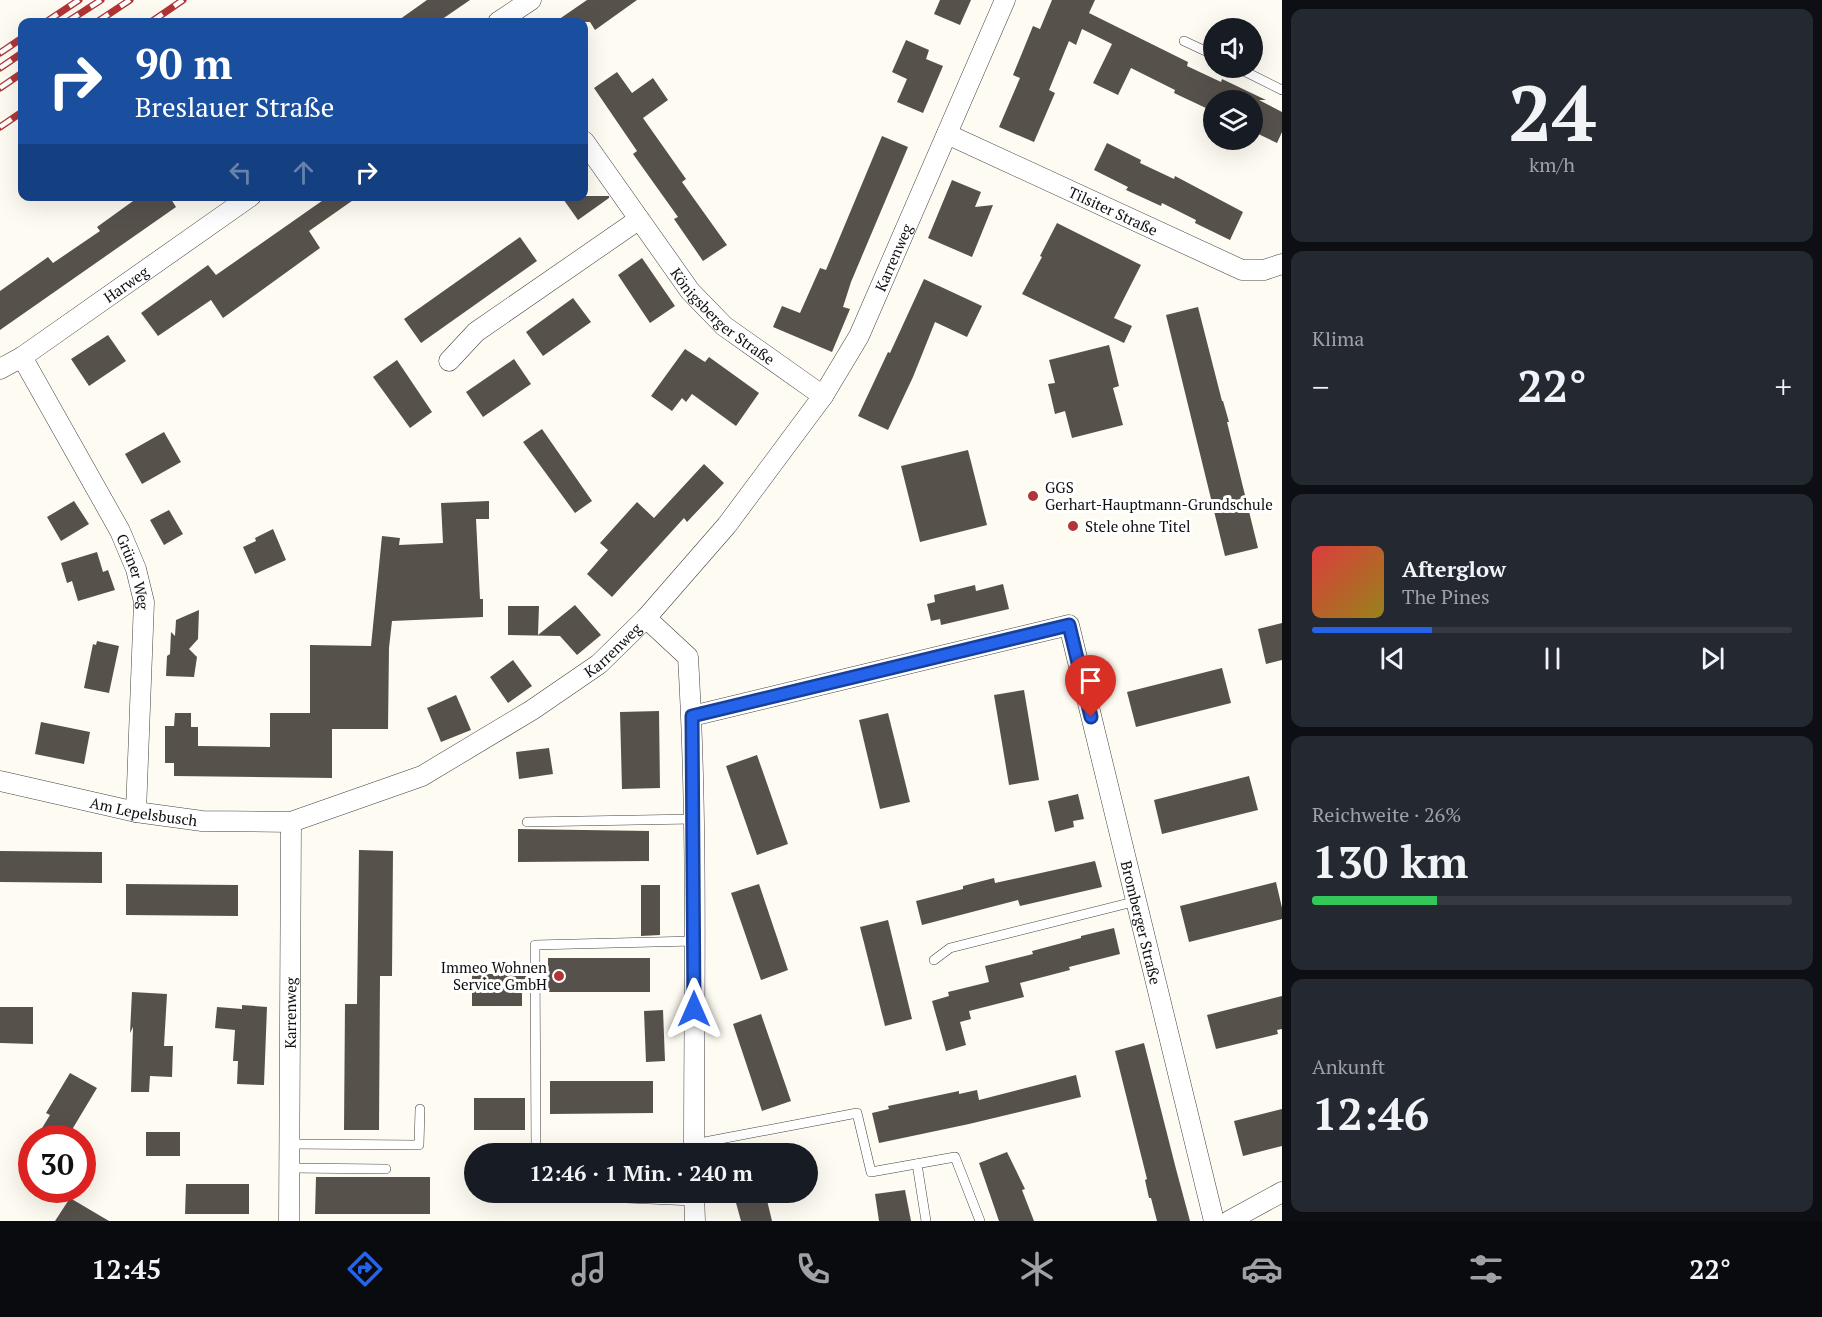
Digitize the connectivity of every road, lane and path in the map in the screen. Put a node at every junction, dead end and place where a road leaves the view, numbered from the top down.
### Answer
1 (531, 0) edge
2 (1005, 0) edge
3 (506, 18) edge
4 (1184, 40) dead end
5 (1203, 50) edge
6 (1258, 78) edge
7 (1282, 90) edge
8 (947, 134) junction
9 (588, 147) edge
10 (244, 201) edge
11 (638, 220) junction
12 (1282, 264) edge
13 (22, 357) junction
14 (449, 361) dead end
15 (0, 369) edge
16 (823, 396) junction
17 (646, 618) junction
18 (692, 716) junction
19 (0, 781) edge
20 (136, 812) junction
21 (693, 819) junction
22 (291, 822) junction
23 (527, 822) dead end
24 (1137, 901) junction
25 (694, 941) junction
26 (934, 960) dead end
27 (420, 1109) dead end
28 (536, 1143) edge
29 (694, 1143) edge
30 (721, 1143) edge
31 (290, 1144) junction
32 (917, 1164) junction
33 (290, 1168) junction
34 (386, 1169) dead end
35 (1282, 1192) edge
36 (694, 1203) edge
37 (289, 1221) edge
38 (695, 1221) edge
39 (926, 1221) edge
40 (980, 1221) edge
41 (1214, 1221) edge
42 (1229, 1221) edge

1 - 3 street
2 - 8 street, Karrenweg
4 - 5 lane
6 - 7 lane
8 - 12 street, Tilsiter Straße
8 - 16 street, Karrenweg
9 - 11 street, Königsberger Straße
10 - 13 street, Harweg
11 - 14 street
11 - 16 street, Königsberger Straße
13 - 15 street, Harweg
13 - 20 street, Grüner Weg
16 - 17 street, Karrenweg
17 - 18 street
17 - 22 street, Karrenweg
18 - 21 street
18 - 24 street, Bromberger Straße
19 - 20 street, Am Lepelsbusch
20 - 22 street, Am Lepelsbusch
21 - 23 lane
21 - 25 street
22 - 31 street, Karrenweg
24 - 26 lane
24 - 41 street, Bromberger Straße
25 - 28 lane
25 - 29 street
27 - 31 lane
30 - 32 lane
31 - 33 street, Karrenweg
32 - 39 lane
32 - 40 lane
33 - 34 lane
33 - 37 street, Karrenweg
35 - 42 street
36 - 38 street

